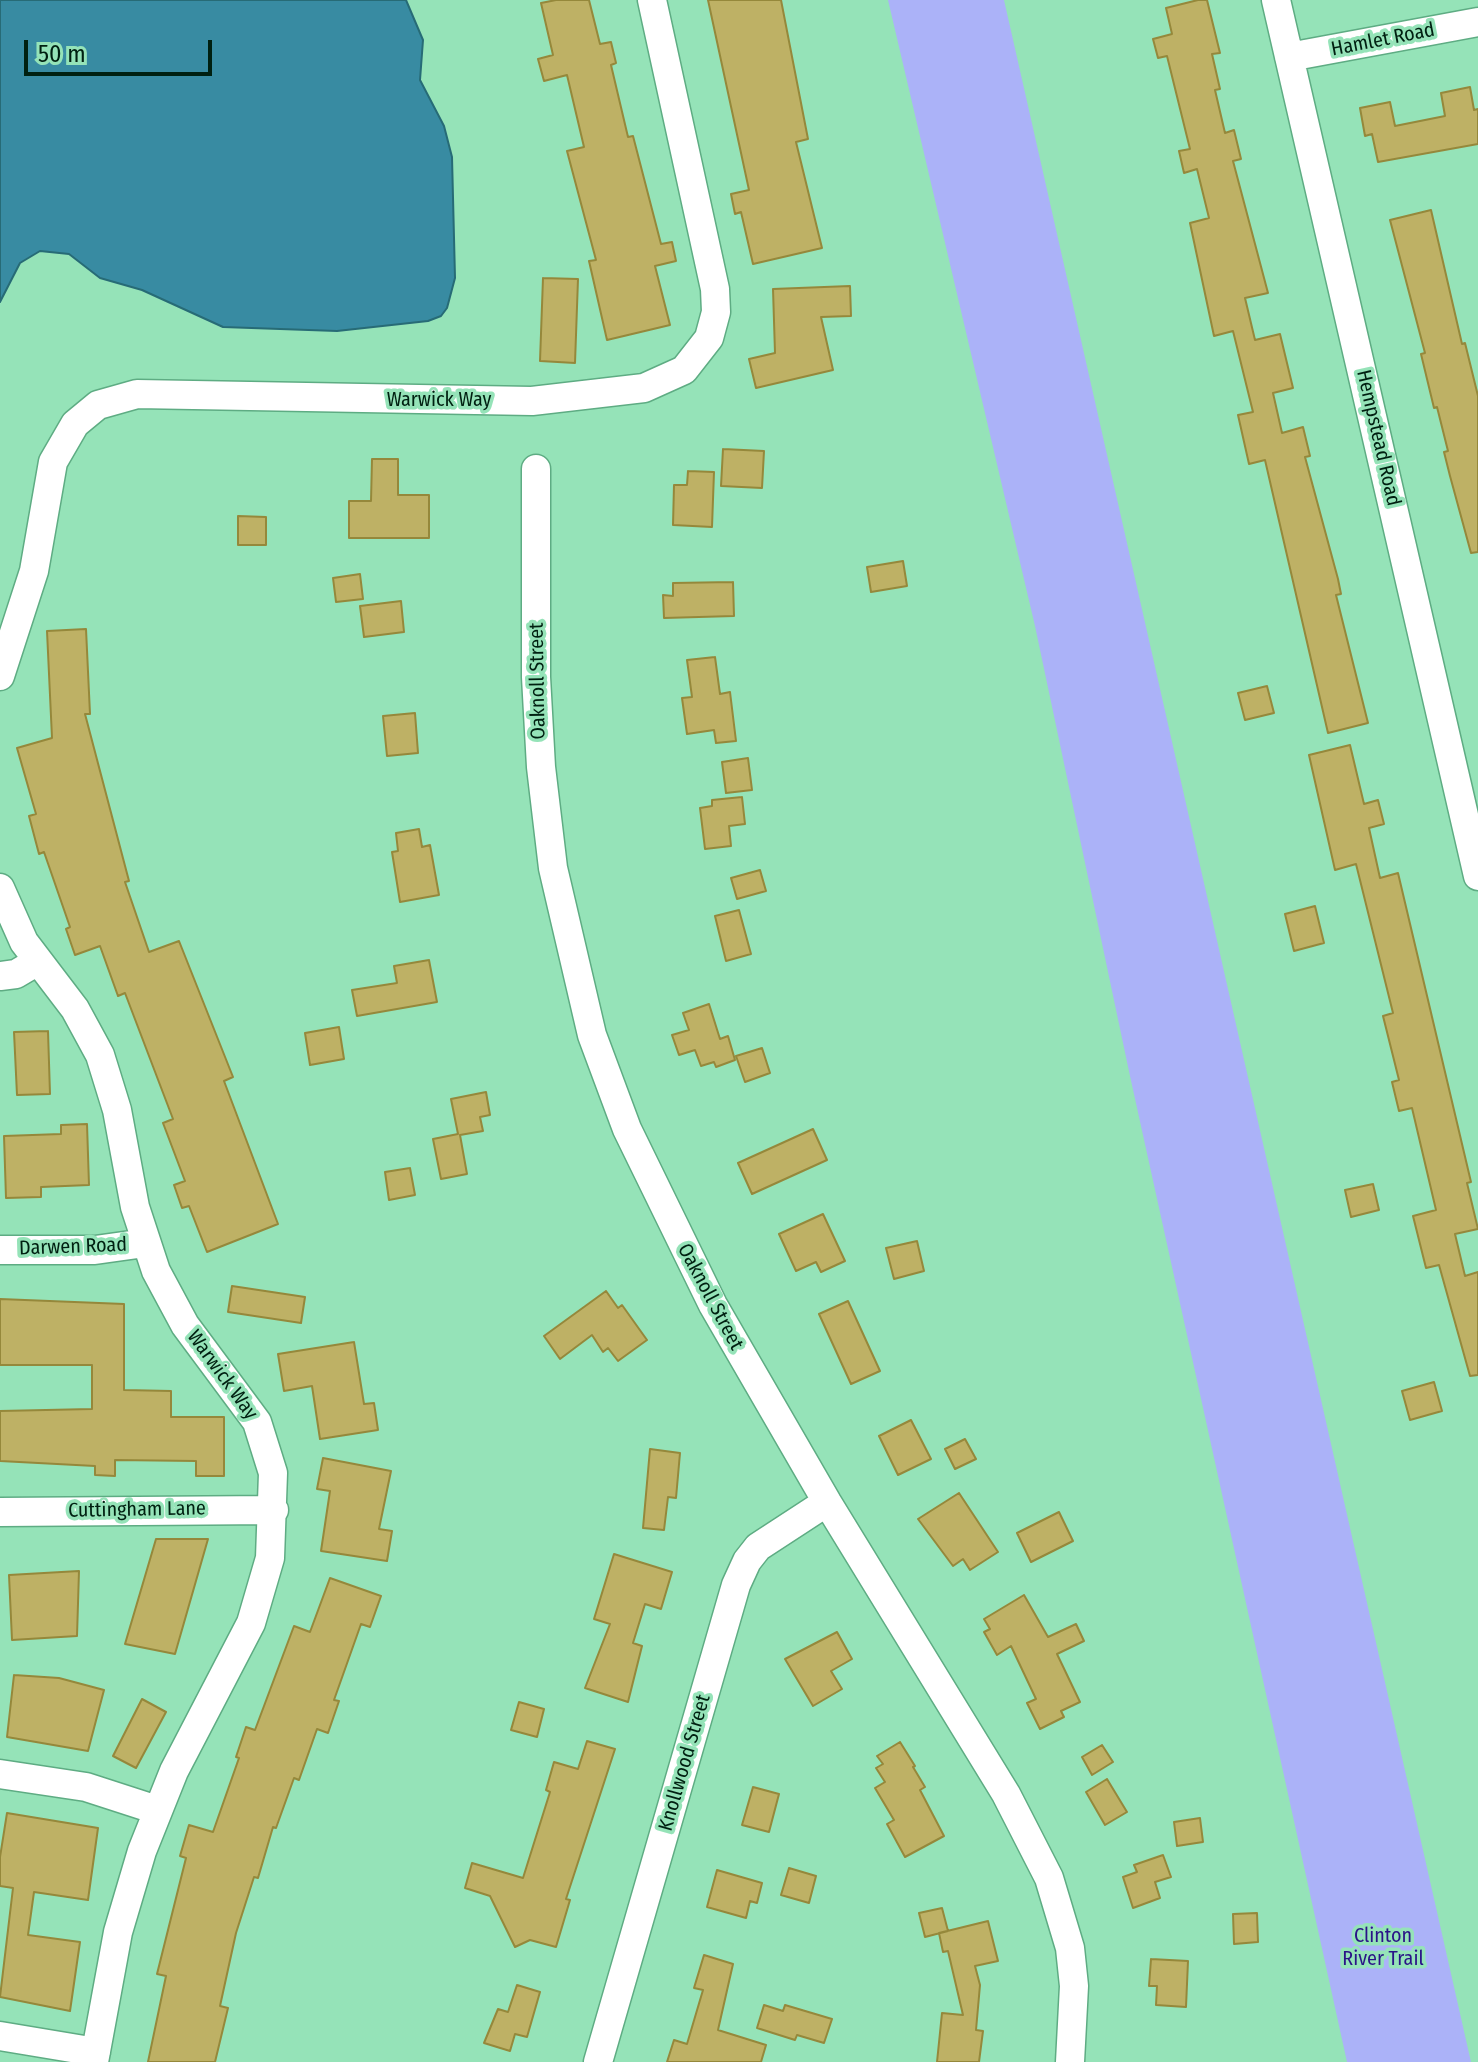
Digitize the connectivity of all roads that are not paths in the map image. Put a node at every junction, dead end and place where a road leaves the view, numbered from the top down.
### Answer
1 (652, 0) edge
2 (1276, 0) edge
3 (1478, 22) edge
4 (1289, 57) junction
5 (536, 469) dead end
6 (0, 676) edge
7 (1478, 876) edge
8 (0, 888) edge
9 (38, 961) junction
10 (0, 976) edge
11 (145, 1243) junction
12 (0, 1250) edge
13 (827, 1502) junction
14 (274, 1510) junction
15 (0, 1512) edge
16 (0, 1774) edge
17 (157, 1810) junction
18 (0, 2036) edge
19 (95, 2057) edge
20 (598, 2062) edge
21 (1070, 2062) edge

1 - 6 street, Warwick Way
2 - 4 street, Hempstead Road
3 - 4 street, Hamlet Road
4 - 7 street, Hempstead Road
5 - 13 street, Oaknoll Street
8 - 9 street, Warwick Way
9 - 10 street
9 - 11 street, Warwick Way
11 - 12 street, Darwen Road
11 - 14 street, Warwick Way
13 - 20 street, Knollwood Street
13 - 21 street, Oaknoll Street
14 - 15 street, Cuttingham Lane
14 - 17 street, Warwick Way
16 - 17 street
17 - 19 street, Warwick Way
18 - 19 street

